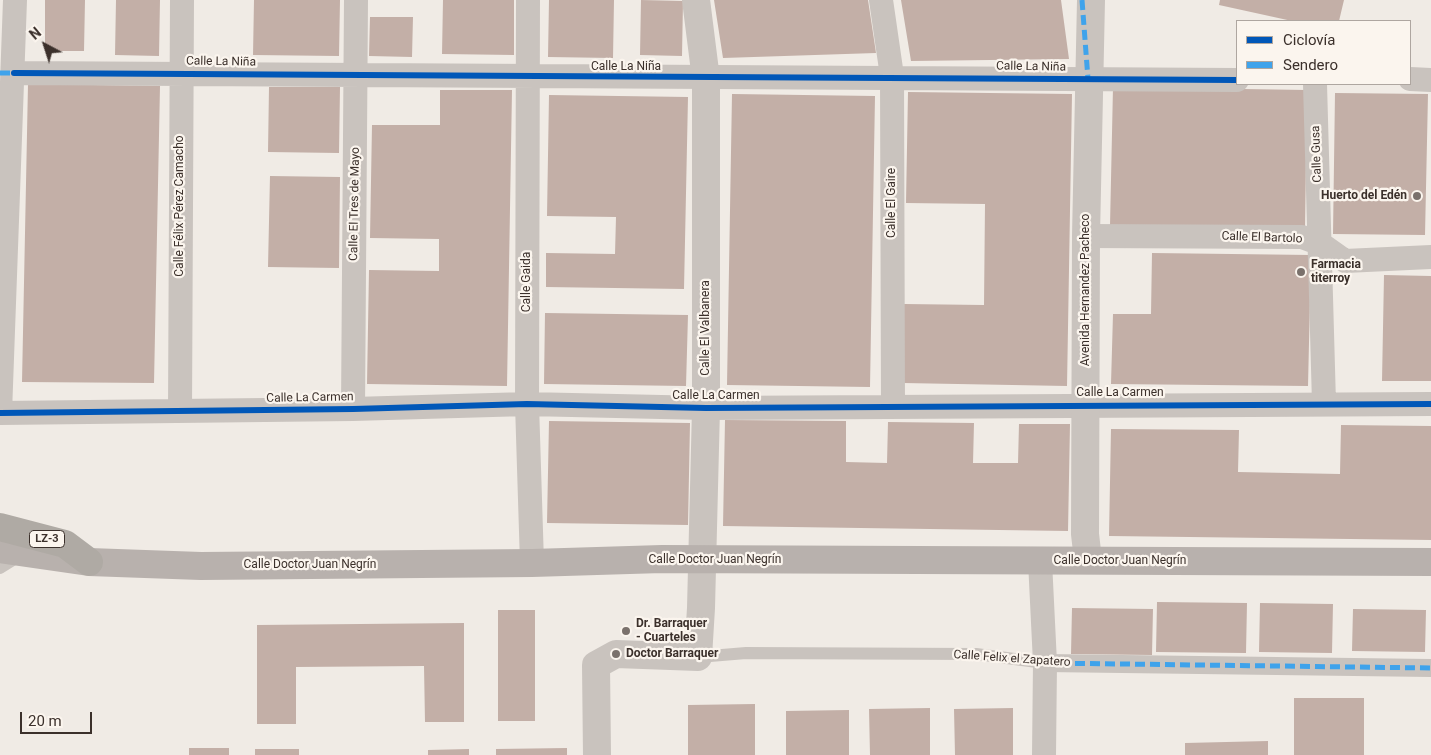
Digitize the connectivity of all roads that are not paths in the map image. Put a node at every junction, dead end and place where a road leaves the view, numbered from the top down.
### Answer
1 (15, 0) edge
2 (182, 0) edge
3 (356, 0) edge
4 (528, 0) edge
5 (696, 0) edge
6 (881, 0) edge
7 (1082, 0) edge
8 (1091, 0) edge
9 (14, 73) junction
10 (181, 73) junction
11 (356, 76) junction
12 (892, 76) junction
13 (527, 78) junction
14 (706, 79) junction
15 (1411, 79) edge
16 (1088, 80) junction
17 (1236, 80) edge
18 (1431, 80) edge
19 (1315, 85) edge
20 (1086, 236) junction
21 (1320, 244) junction
22 (1431, 257) edge
23 (527, 404) junction
24 (1324, 404) junction
25 (1431, 404) edge
26 (1086, 405) junction
27 (893, 407) junction
28 (706, 408) junction
29 (353, 409) junction
30 (180, 411) junction
31 (0, 413) edge
32 (0, 527) edge
33 (12, 551) edge
34 (702, 560) junction
35 (1088, 560) junction
36 (1040, 561) junction
37 (89, 562) junction
38 (1431, 562) edge
39 (532, 563) junction
40 (0, 568) edge
41 (698, 656) junction
42 (1044, 663) junction
43 (1431, 668) edge
44 (597, 755) edge
45 (1044, 755) edge

1 - 9 street
2 - 10 street, Calle Félix Pérez Camacho
3 - 11 street, Calle El Tres de Mayo
4 - 13 street, Calle Gaida
5 - 14 street, Calle El Valbanera
6 - 12 street, Calle El Gaire
7 - 16 street, Avenida Hernandez Pacheco
8 - 16 street, Avenida Hernandez Pacheco
9 - 10 street, Calle La Niña
9 - 31 street
10 - 11 street, Calle La Niña
10 - 30 street, Calle Félix Pérez Camacho
11 - 13 street, Calle La Niña
11 - 29 street, Calle El Tres de Mayo
12 - 14 street, Calle La Niña
12 - 16 street, Calle La Niña
12 - 27 street, Calle El Gaire
13 - 14 street, Calle La Niña
13 - 23 street, Calle Gaida
14 - 28 street, Calle El Valbanera
15 - 18 street
16 - 17 street, Calle La Niña
16 - 20 street, Avenida Hernandez Pacheco
19 - 21 street, Calle Gusa
20 - 21 street, Calle El Bartolo
20 - 26 street, Avenida Hernandez Pacheco
21 - 22 street, Calle El Bartolo
21 - 24 street, Calle Gusa
23 - 28 street, Calle La Carmen
23 - 29 street, Calle La Carmen
23 - 39 street, Calle Gaida
24 - 25 street, Calle La Carmen
24 - 26 street, Calle La Carmen
26 - 27 street, Calle La Carmen
26 - 35 street, Avenida Hernandez Pacheco
27 - 28 street, Calle La Carmen
28 - 34 street, Calle El Valbanera
29 - 30 street, Calle La Carmen
30 - 31 street, Calle La Carmen
32 - 37 highway, LZ-3
33 - 37 main road, Calle Doctor Juan Negrín
33 - 40 lane
34 - 36 main road, Calle Doctor Juan Negrín
34 - 39 main road, Calle Doctor Juan Negrín
34 - 41 street, Calle El Valbanera
35 - 36 main road, Calle Doctor Juan Negrín
35 - 38 main road, Calle Doctor Juan Negrín
36 - 42 street
37 - 39 main road, Calle Doctor Juan Negrín
41 - 42 lane, Calle Felix el Zapatero
41 - 44 street, Calle Felix el Zapatero
42 - 43 street, Calle Felix el Zapatero
42 - 45 street

